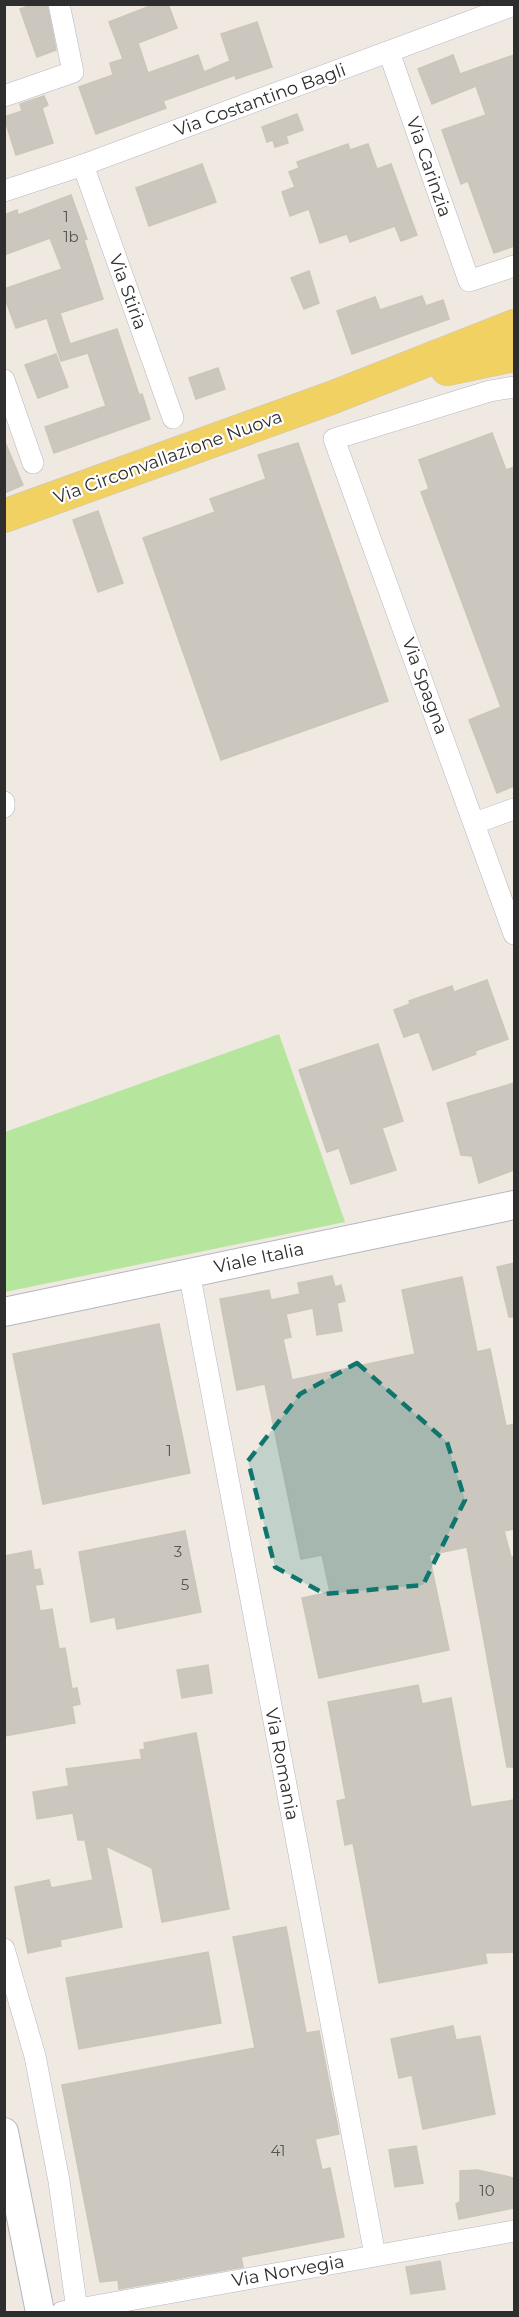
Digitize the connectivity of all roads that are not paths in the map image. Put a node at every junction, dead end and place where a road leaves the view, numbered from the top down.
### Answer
1 (59, 4) edge
2 (514, 5) edge
3 (389, 52) junction
4 (4, 96) edge
5 (83, 165) junction
6 (4, 191) edge
7 (514, 266) edge
8 (514, 326) edge
9 (514, 339) edge
10 (514, 355) edge
11 (434, 372) junction
12 (4, 380) edge
13 (514, 387) edge
14 (331, 398) junction
15 (173, 418) dead end
16 (33, 463) dead end
17 (4, 516) edge
18 (4, 802) edge
19 (4, 807) edge
20 (514, 809) edge
21 (475, 823) junction
22 (514, 934) edge
23 (514, 1205) edge
24 (189, 1272) junction
25 (4, 1312) edge
26 (4, 1950) edge
27 (4, 2132) edge
28 (514, 2231) edge
29 (375, 2255) junction
30 (70, 2311) edge
31 (40, 2313) edge

1 - 4 street
2 - 3 street, Via Costantino Bagli
3 - 5 street, Via Costantino Bagli
3 - 7 street, Via Carinzia
5 - 6 street, Via Costantino Bagli
5 - 15 street, Via Stiria
8 - 14 main road, Via Circonvallazione Nuova
9 - 11 main road, Via Circonvallazione Nuova
10 - 11 main road
11 - 14 main road, Via Circonvallazione Nuova
12 - 16 street
13 - 21 street, Via Spagna
14 - 17 main road, Via Circonvallazione Nuova
18 - 19 street
20 - 21 street
21 - 22 street, Via Spagna
23 - 24 street, Viale Italia
24 - 25 street, Viale Italia
24 - 29 street, Via Romania
26 - 30 street
27 - 31 street
28 - 29 street, Via Norvegia
29 - 30 street, Via Norvegia

